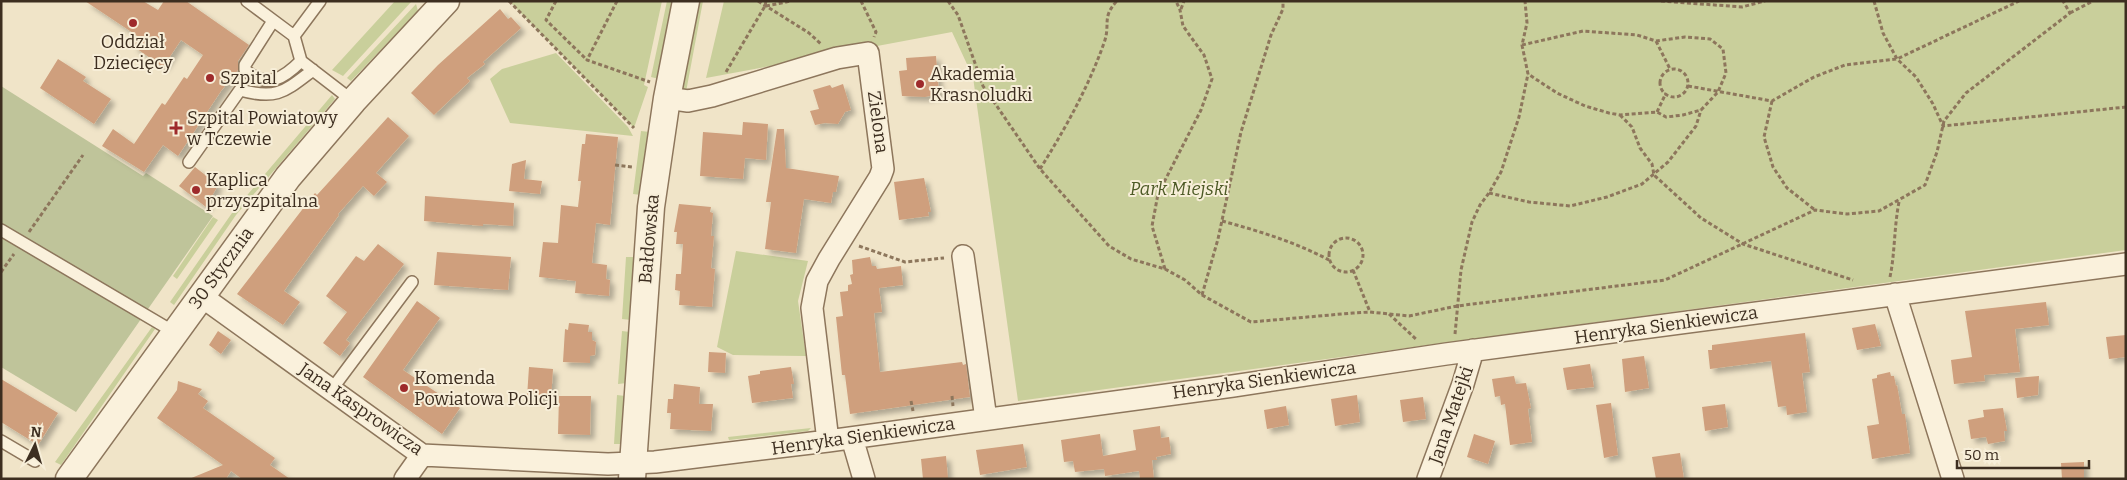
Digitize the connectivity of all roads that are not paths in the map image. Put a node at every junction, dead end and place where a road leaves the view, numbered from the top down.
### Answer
1 (247, 1) edge
2 (320, 1) edge
3 (686, 1) edge
4 (439, 3) edge
5 (273, 21) junction
6 (294, 36) junction
7 (301, 61) junction
8 (313, 70) junction
9 (668, 92) junction
10 (353, 101) junction
11 (190, 162) dead end
12 (1, 230) edge
13 (963, 256) road end
14 (2126, 264) edge
15 (412, 282) dead end
16 (1892, 288) junction
17 (200, 296) junction
18 (174, 332) junction
19 (1464, 346) junction
20 (332, 390) junction
21 (986, 419) junction
22 (852, 438) junction
23 (1, 441) edge
24 (828, 441) junction
25 (422, 455) junction
26 (35, 461) dead end
27 (633, 471) edge
28 (70, 479) edge
29 (405, 479) edge
30 (864, 479) edge
31 (1428, 479) edge
32 (1953, 479) edge

1 - 5 lane
2 - 6 lane
3 - 9 street, Bałdowska
4 - 10 street, 30 Stycznia
5 - 6 lane
5 - 7 lane
6 - 7 lane
7 - 8 lane
8 - 10 lane
8 - 11 lane
9 - 24 street, Zielona
9 - 27 street, Bałdowska
10 - 17 street, 30 Stycznia
12 - 18 lane
13 - 21 street
14 - 16 street, Henryka Sienkiewicza
15 - 20 lane
16 - 19 street, Henryka Sienkiewicza
16 - 32 street
17 - 18 street, 30 Stycznia
17 - 20 street, Jana Kasprowicza
18 - 28 street, 30 Stycznia
19 - 21 street, Henryka Sienkiewicza
19 - 31 street, Jana Matejki
20 - 25 street, Jana Kasprowicza
21 - 22 street, Henryka Sienkiewicza
22 - 24 street, Henryka Sienkiewicza
22 - 30 street
23 - 26 lane
24 - 27 street, Henryka Sienkiewicza
25 - 27 street, Jana Kasprowicza
25 - 29 street

